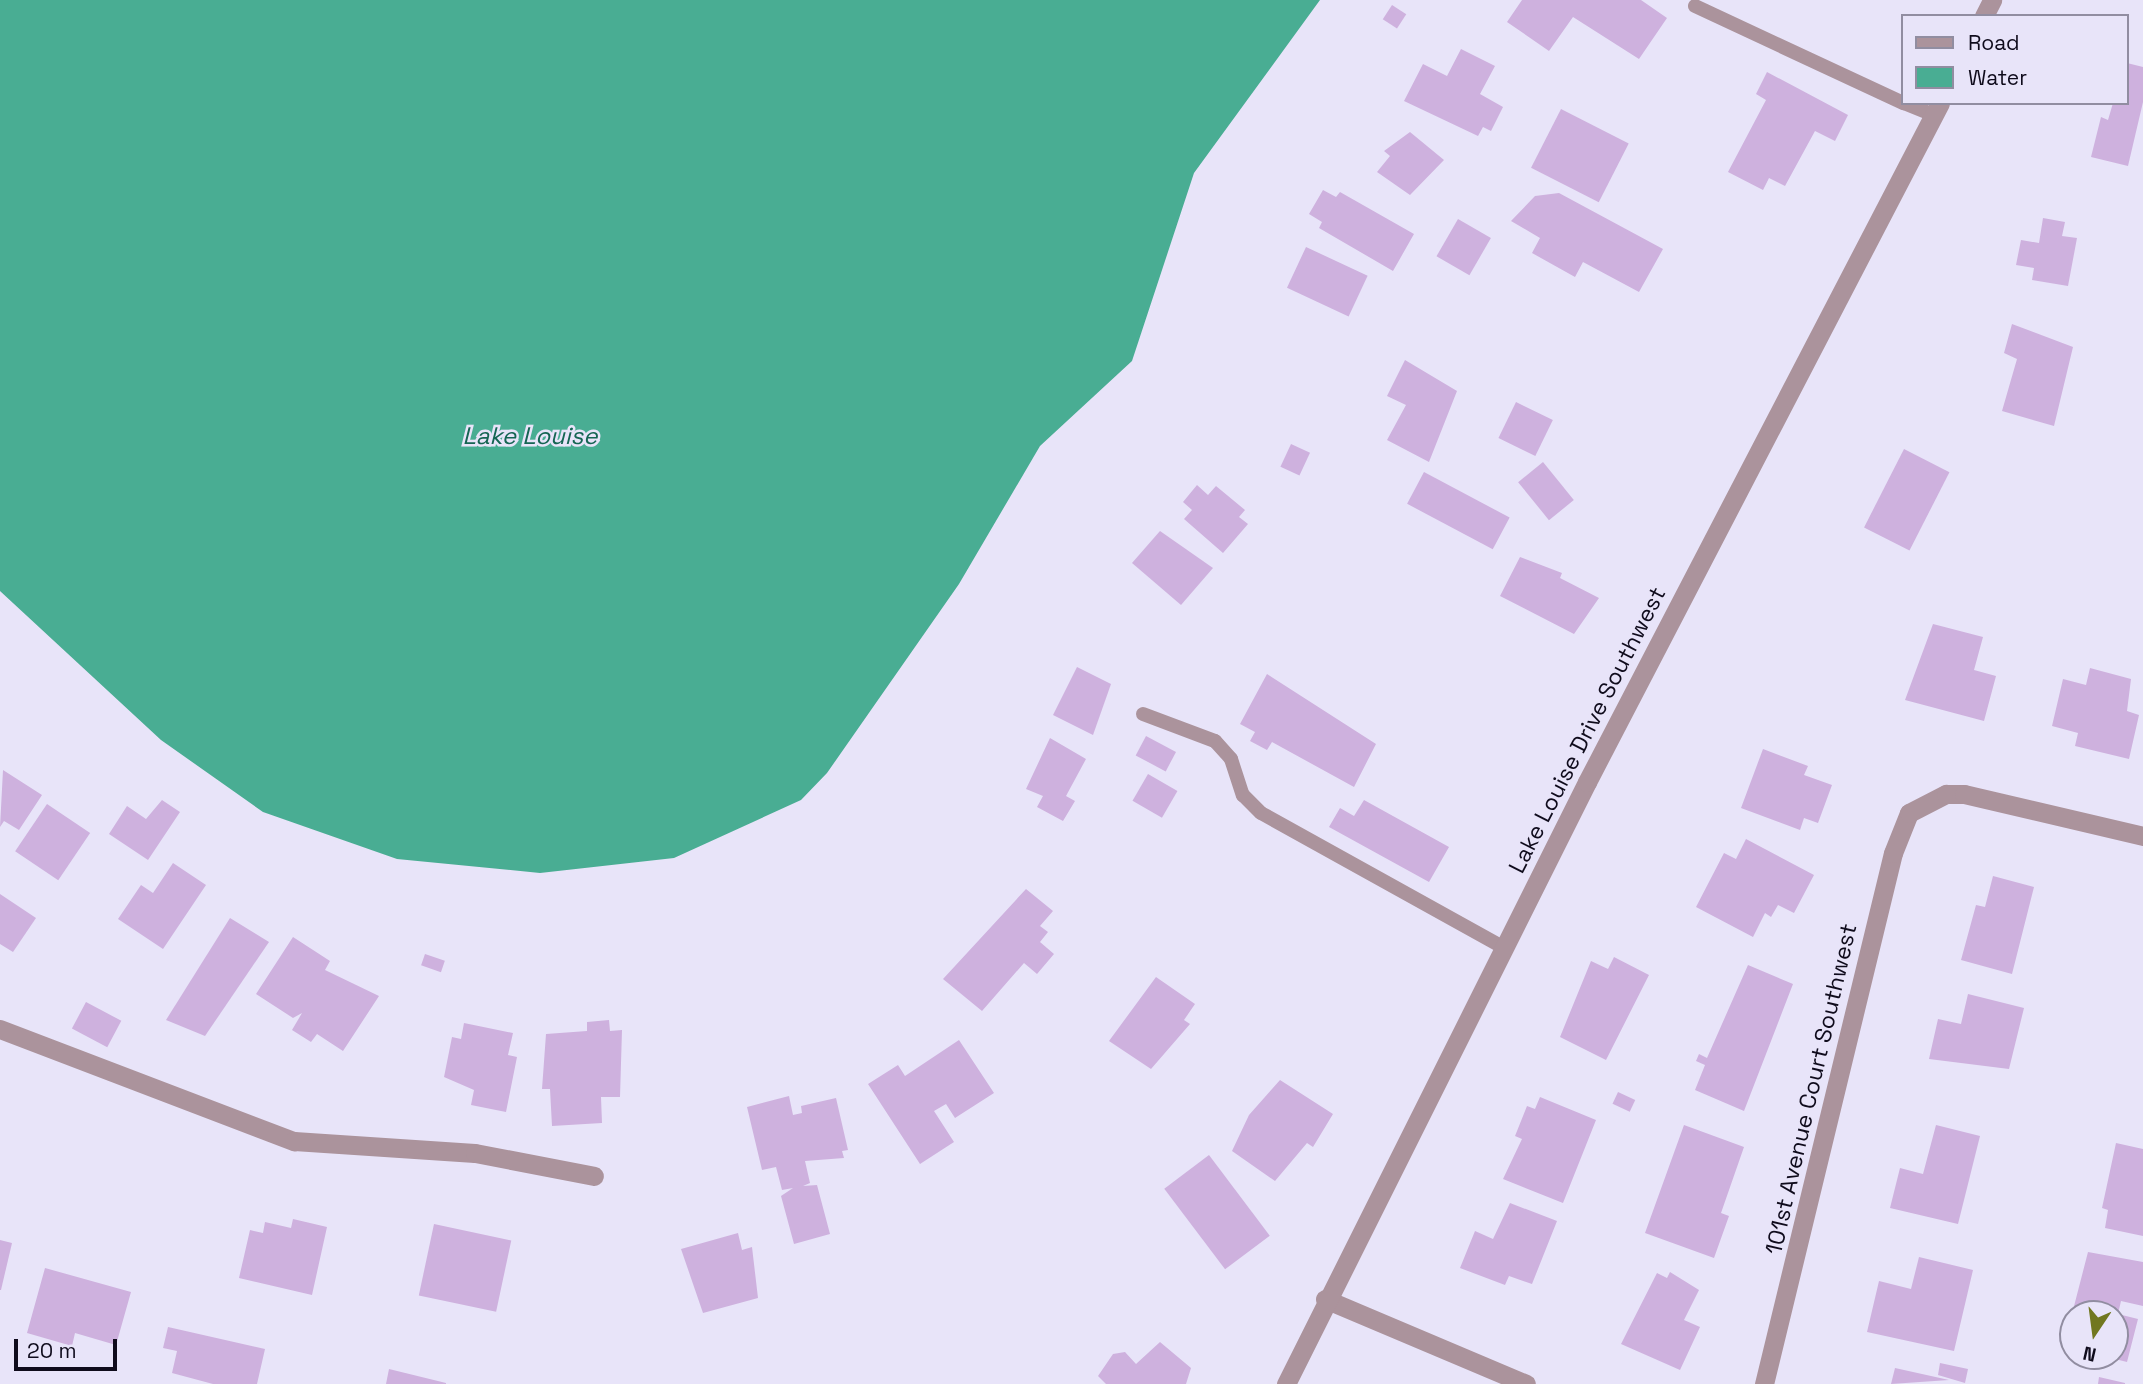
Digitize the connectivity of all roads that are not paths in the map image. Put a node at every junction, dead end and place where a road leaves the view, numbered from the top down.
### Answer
1 (1695, 6) dead end
2 (1902, 102) edge
3 (1915, 105) edge
4 (1937, 109) edge
5 (1143, 713) dead end
6 (2143, 836) edge
7 (1503, 947) junction
8 (0, 1029) edge
9 (594, 1175) dead end
10 (1325, 1299) junction
11 (1286, 1384) edge
12 (1526, 1384) edge
13 (1764, 1384) edge

1 - 2 lane
3 - 4 lane
4 - 7 street, Lake Louise Drive Southwest
5 - 7 lane
6 - 13 street, 101st Avenue Court Southwest
7 - 10 street, Lake Louise Drive Southwest
8 - 9 street
10 - 11 street, Lake Louise Drive Southwest
10 - 12 street

